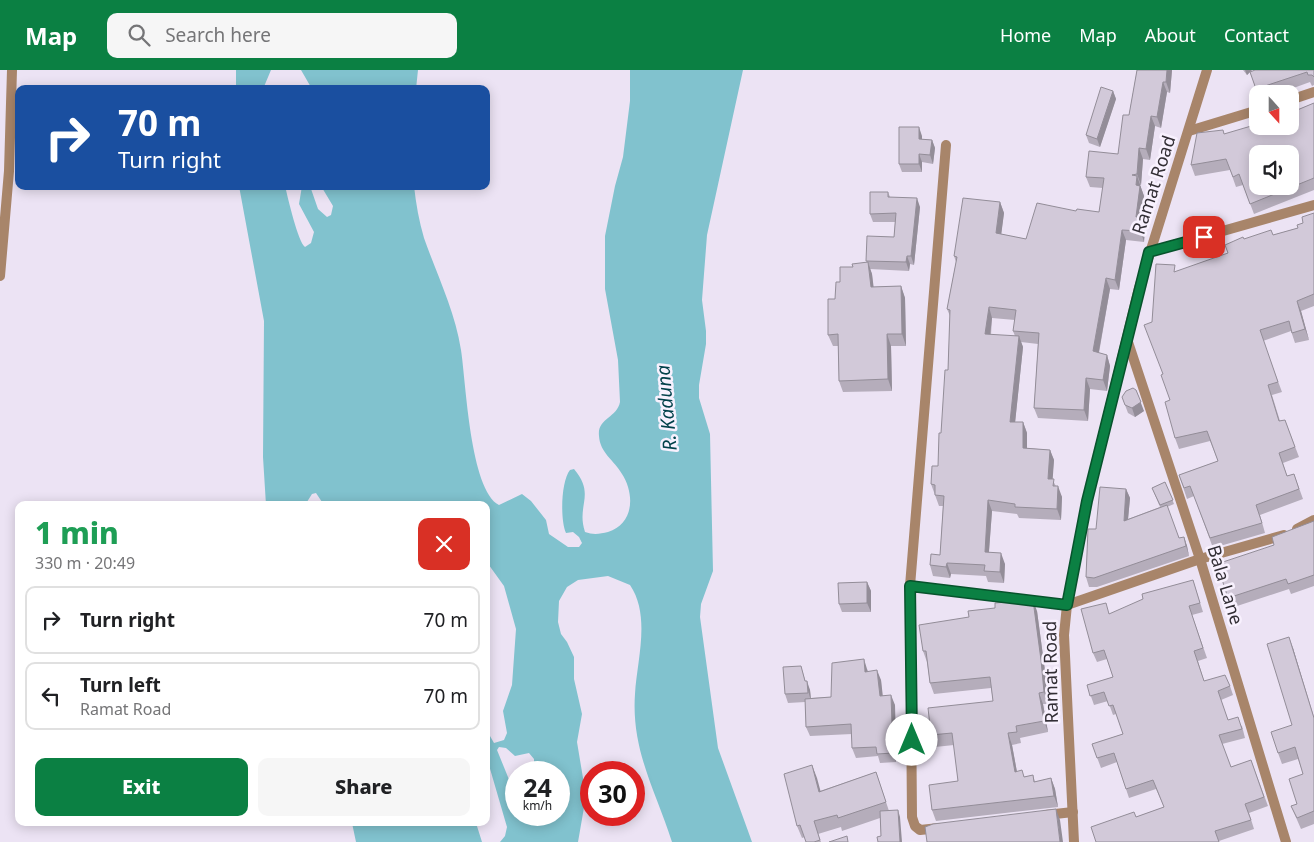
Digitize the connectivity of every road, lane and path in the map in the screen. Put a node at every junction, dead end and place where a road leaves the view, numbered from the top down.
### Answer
1 (12, 70) edge
2 (1207, 70) edge
3 (1314, 92) edge
4 (1299, 97) edge
5 (1249, 113) edge
6 (0, 115) edge
7 (11, 115) junction
8 (1189, 131) junction
9 (946, 145) dead end
10 (1314, 206) edge
11 (1149, 252) junction
12 (0, 276) edge
13 (1126, 339) junction
14 (1314, 520) edge
15 (1200, 559) junction
16 (910, 586) junction
17 (1067, 605) junction
18 (1073, 812) junction
19 (1035, 816) edge
20 (949, 827) edge
21 (1074, 842) edge
22 (1286, 842) edge

1 - 7 street
2 - 8 street, Ramat Road
3 - 4 street
5 - 8 street
6 - 7 street
7 - 12 street
8 - 11 street, Ramat Road
9 - 16 street
10 - 11 street
11 - 13 street, Ramat Road
13 - 15 street, Bala Lane
13 - 17 street, Ramat Road
14 - 15 street
15 - 17 street
15 - 22 street, Bala Lane
16 - 17 street
16 - 20 street
17 - 18 street, Ramat Road
18 - 19 street
18 - 21 street, Ramat Road

